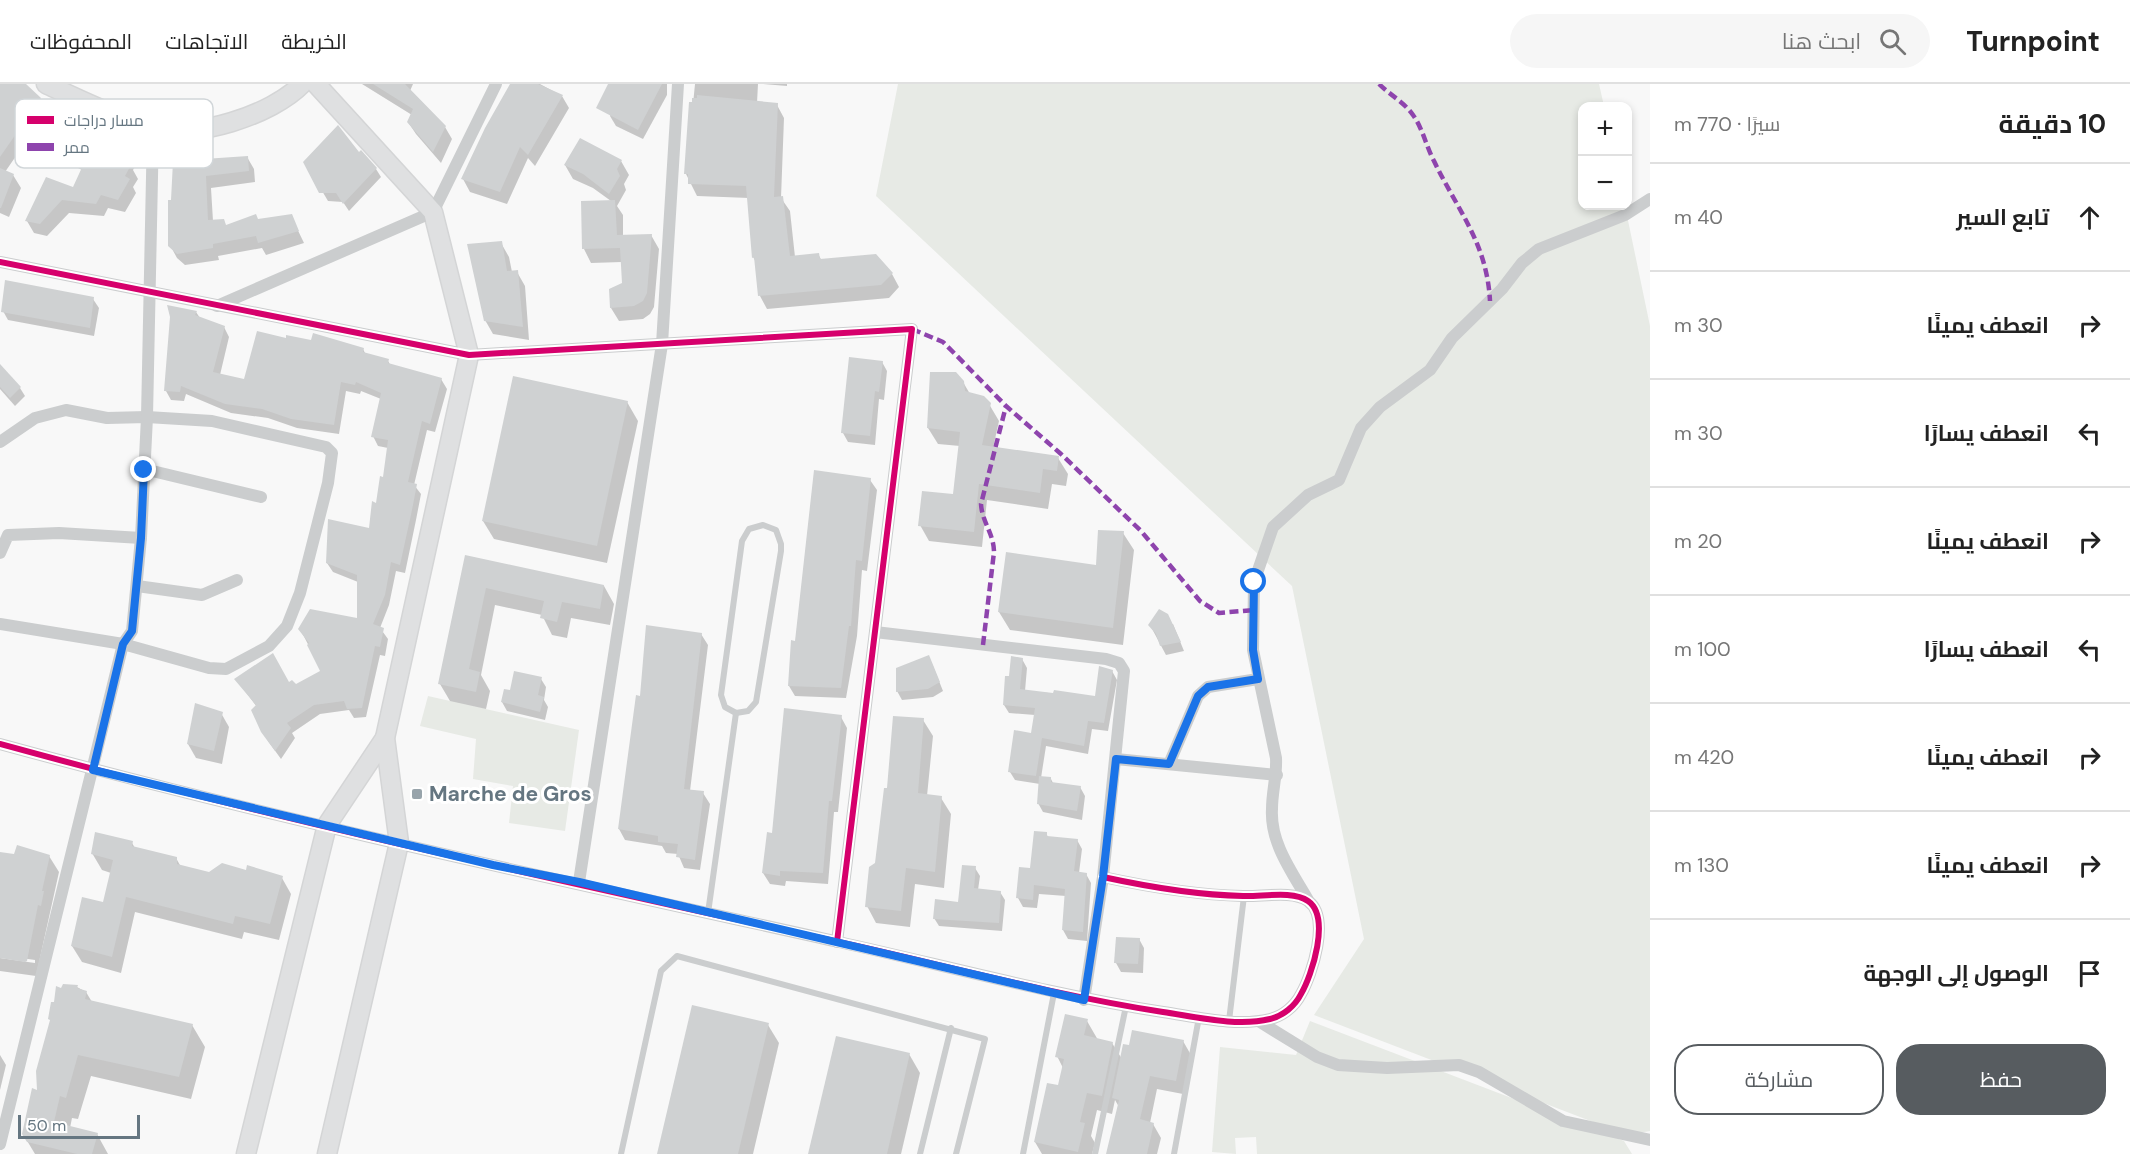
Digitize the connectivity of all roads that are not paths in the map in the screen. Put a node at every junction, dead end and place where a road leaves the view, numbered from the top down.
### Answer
1 (45, 84) edge
2 (302, 84) edge
3 (316, 84) edge
4 (496, 84) edge
5 (678, 84) edge
6 (81, 99) edge
7 (213, 125) edge
8 (152, 168) edge
9 (1649, 203) edge
10 (433, 212) junction
11 (0, 262) edge
12 (148, 291) junction
13 (217, 306) junction
14 (662, 344) junction
15 (469, 355) junction
16 (147, 417) junction
17 (0, 442) edge
18 (144, 470) junction
19 (261, 497) dead end
20 (141, 538) junction
21 (0, 553) edge
22 (237, 580) dead end
23 (137, 586) junction
24 (0, 624) edge
25 (875, 633) junction
26 (123, 644) junction
27 (1258, 679) junction
28 (736, 713) junction
29 (385, 738) junction
30 (0, 744) edge
31 (1116, 759) junction
32 (1169, 764) junction
33 (93, 770) junction
34 (1277, 776) junction
35 (327, 825) junction
36 (399, 843) junction
37 (1103, 877) junction
38 (579, 882) junction
39 (1244, 896) junction
40 (1308, 900) junction
41 (708, 914) junction
42 (837, 942) junction
43 (1054, 993) junction
44 (1084, 1000) junction
45 (1126, 1006) junction
46 (1199, 1017) junction
47 (1229, 1021) junction
48 (1260, 1022) junction
49 (951, 1028) junction
50 (1650, 1140) edge
51 (0, 1144) edge
52 (246, 1154) edge
53 (327, 1154) edge
54 (621, 1154) edge
55 (920, 1154) edge
56 (956, 1154) edge
57 (1023, 1154) edge
58 (1095, 1154) edge
59 (1174, 1154) edge

1 - 6 street
2 - 7 street
3 - 10 street
4 - 10 street
5 - 14 street
8 - 12 street
9 - 27 street
10 - 13 street
10 - 15 street
11 - 12 street
12 - 13 street
12 - 16 street
13 - 15 street
14 - 15 street
14 - 25 street
14 - 38 street
15 - 29 street
16 - 17 street
16 - 18 street
16 - 26 street
18 - 19 street
18 - 20 street
20 - 21 street
20 - 23 street
22 - 23 street
23 - 26 street
24 - 26 street
25 - 31 street
25 - 42 street
26 - 33 street
27 - 32 street
27 - 34 street
28 - 28 lane
28 - 41 lane
29 - 35 street
29 - 36 street
30 - 33 street
31 - 32 street
31 - 37 street
32 - 34 street
33 - 35 street
33 - 51 street
34 - 40 street
35 - 36 street
35 - 52 street
36 - 38 street
36 - 53 street
37 - 39 street
37 - 44 street
38 - 41 street
39 - 40 street
39 - 47 lane
40 - 48 street
41 - 42 street
42 - 43 street
43 - 44 street
43 - 57 lane
44 - 45 street
45 - 46 street
45 - 58 lane
46 - 47 street
46 - 59 lane
47 - 48 street
48 - 50 street
49 - 54 lane
49 - 55 lane
49 - 56 lane

